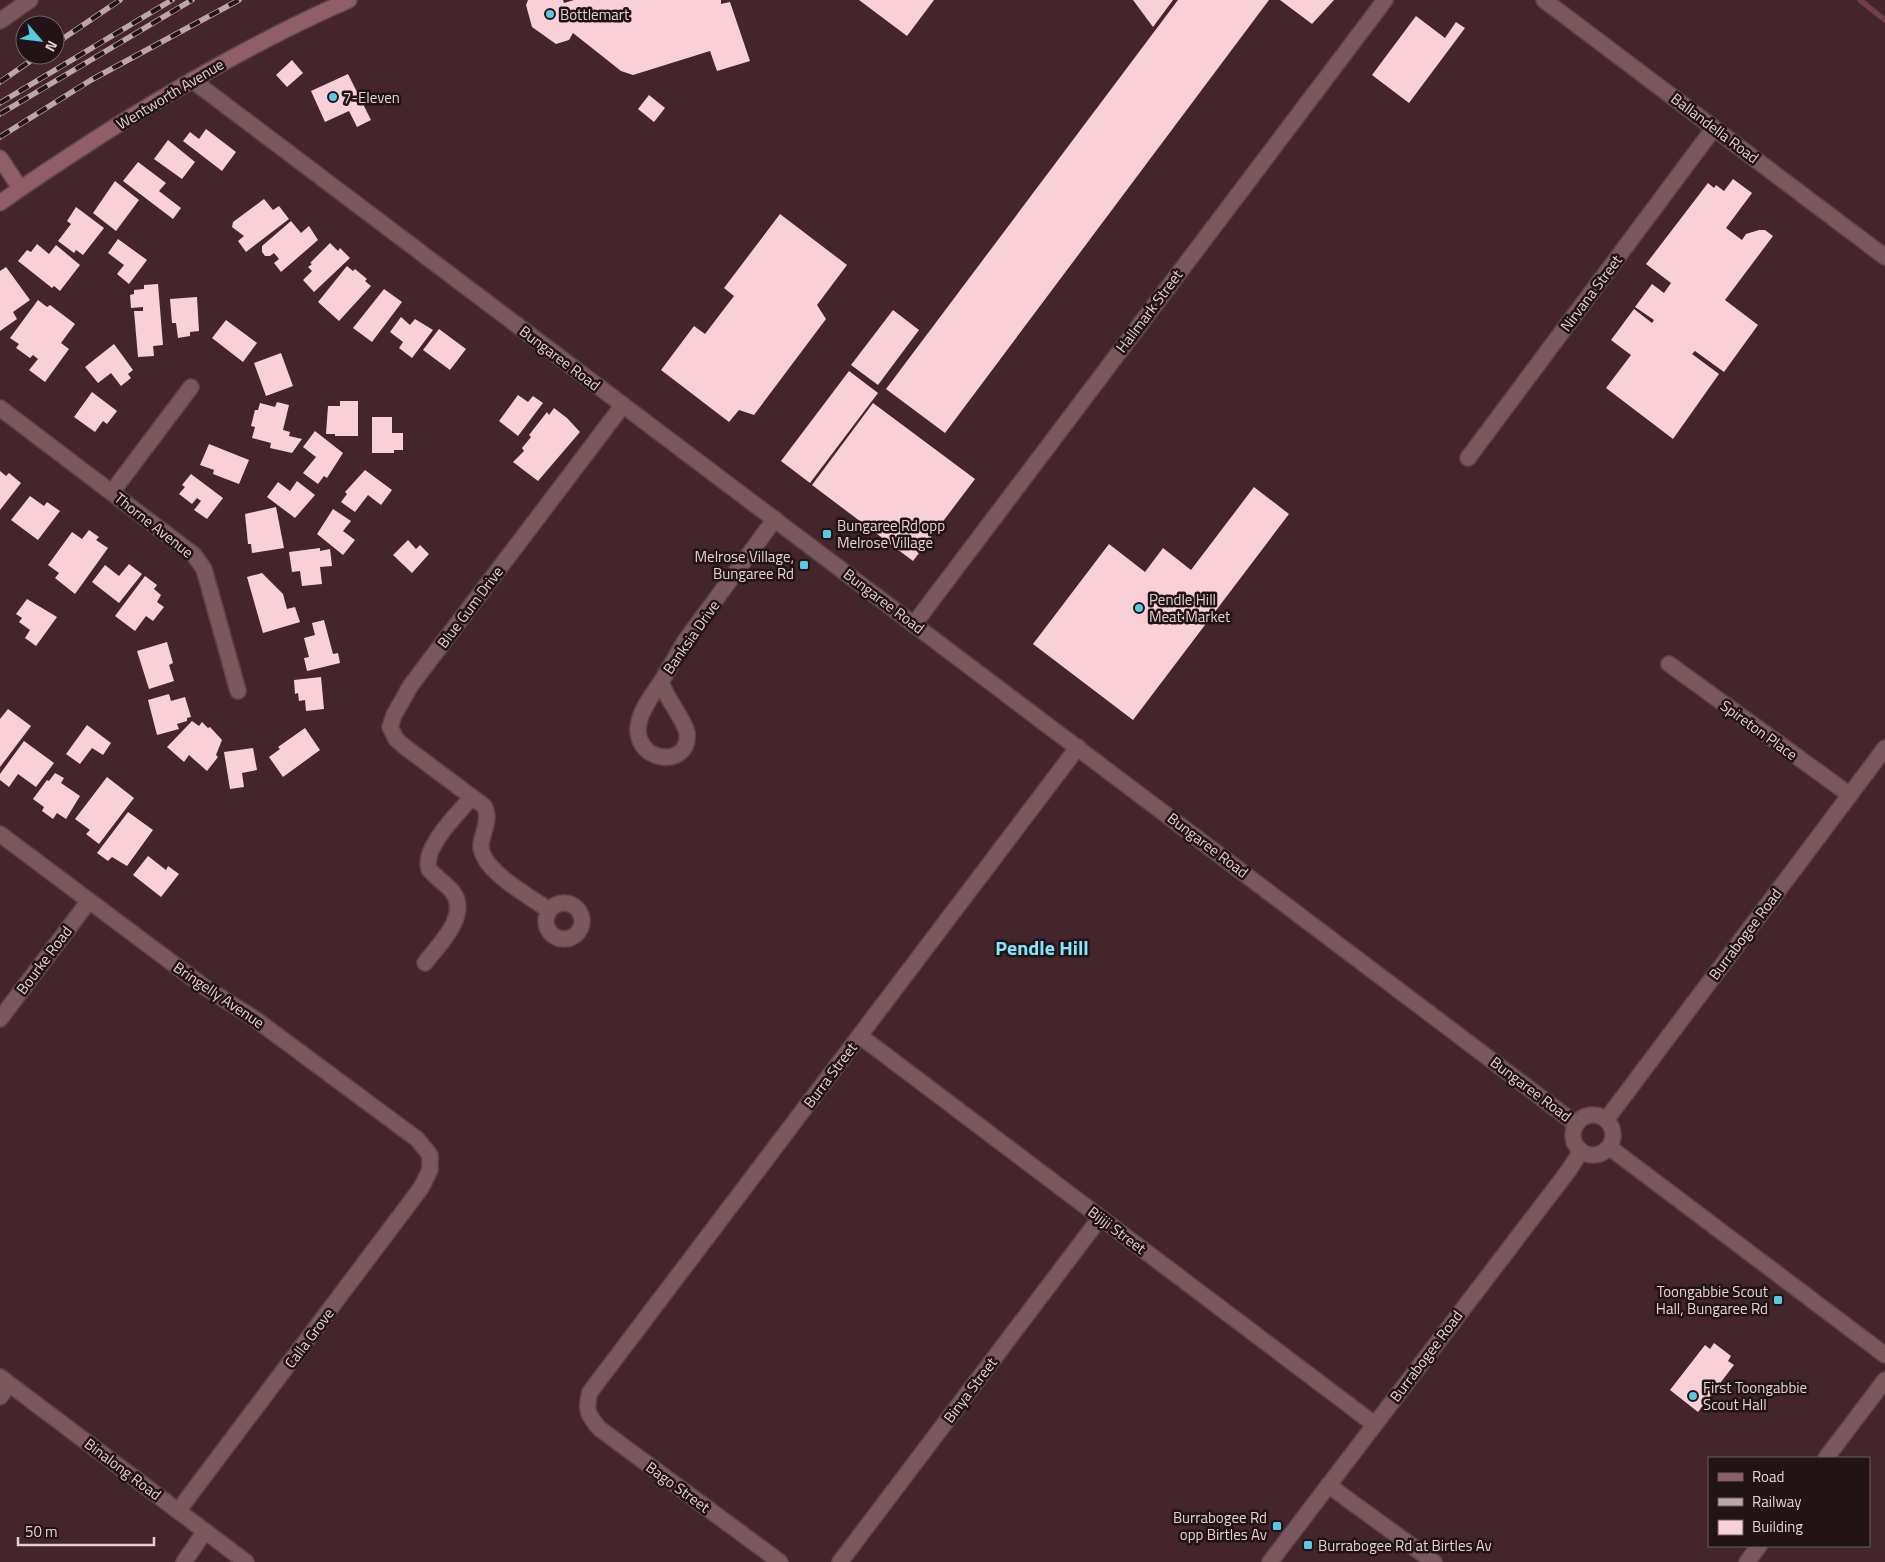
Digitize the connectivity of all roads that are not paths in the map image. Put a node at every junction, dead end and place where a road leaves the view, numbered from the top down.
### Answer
1 (30, 0) edge
2 (349, 0) edge
3 (1384, 0) edge
4 (1544, 0) edge
5 (0, 21) edge
6 (192, 80) junction
7 (1714, 128) junction
8 (0, 158) edge
9 (20, 188) junction
10 (0, 203) edge
11 (1885, 257) edge
12 (191, 387) dead end
13 (622, 405) junction
14 (0, 408) edge
15 (1468, 458) dead end
16 (112, 492) junction
17 (775, 520) junction
18 (914, 624) junction
19 (1668, 664) dead end
20 (661, 682) junction
21 (238, 691) dead end
22 (1078, 747) junction
23 (1885, 748) edge
24 (1850, 795) junction
25 (472, 796) junction
26 (0, 834) edge
27 (89, 901) junction
28 (549, 910) dead end
29 (425, 963) dead end
30 (0, 1019) edge
31 (860, 1036) junction
32 (1606, 1120) junction
33 (1576, 1124) junction
34 (1610, 1147) junction
35 (1581, 1150) junction
36 (432, 1161) joint
37 (1100, 1218) junction
38 (1885, 1355) edge
39 (5, 1380) edge
40 (1885, 1380) edge
41 (0, 1397) edge
42 (586, 1404) joint
43 (1374, 1424) junction
44 (1827, 1457) edge
45 (1328, 1485) junction
46 (178, 1511) junction
47 (205, 1531) junction
48 (1758, 1547) edge
49 (184, 1562) edge
50 (246, 1562) edge
51 (780, 1562) edge
52 (840, 1562) edge
53 (1270, 1562) edge
54 (1434, 1562) edge
55 (1746, 1562) edge

1 - 5 street
2 - 6 main road, Wentworth Avenue
3 - 18 street, Hallmark Street
4 - 7 street, Ballandella Road
6 - 9 main road, Wentworth Avenue
6 - 13 street, Bungaree Road
7 - 11 street, Ballandella Road
7 - 15 street, Nirvana Street
8 - 9 main road
9 - 10 main road, Wentworth Avenue
12 - 16 street
13 - 17 street, Bungaree Road
13 - 25 street, Blue Gum Drive
14 - 16 street, Thorne Avenue
16 - 21 street, Thorne Avenue
17 - 18 street, Bungaree Road
17 - 20 street, Banksia Drive
18 - 22 street, Bungaree Road
19 - 24 street, Spireton Place
20 - 20 street, Banksia Drive
22 - 31 street, Burra Street
22 - 33 street, Bungaree Road
23 - 24 street, Burrabogee Road
24 - 32 street, Burrabogee Road
25 - 28 street, Blue Gum Drive
25 - 29 street
26 - 27 street, Bringelly Avenue
27 - 30 street, Bourke Road
27 - 36 street, Bringelly Avenue
31 - 37 street, Bijiji Street
31 - 42 street, Burra Street
32 - 33 street
32 - 34 street
33 - 35 street
34 - 35 street
34 - 38 street
35 - 43 street, Burrabogee Road
36 - 46 street, Calla Grove
37 - 43 street, Bijiji Street
37 - 52 street, Binya Street
39 - 41 street
39 - 46 street, Binalong Road
40 - 44 street
42 - 51 street, Bago Street
43 - 45 street, Burrabogee Road
45 - 53 street, Burrabogee Road
45 - 54 street
46 - 47 street, Binalong Road
47 - 49 street
47 - 50 street, Binalong Road
48 - 55 street

